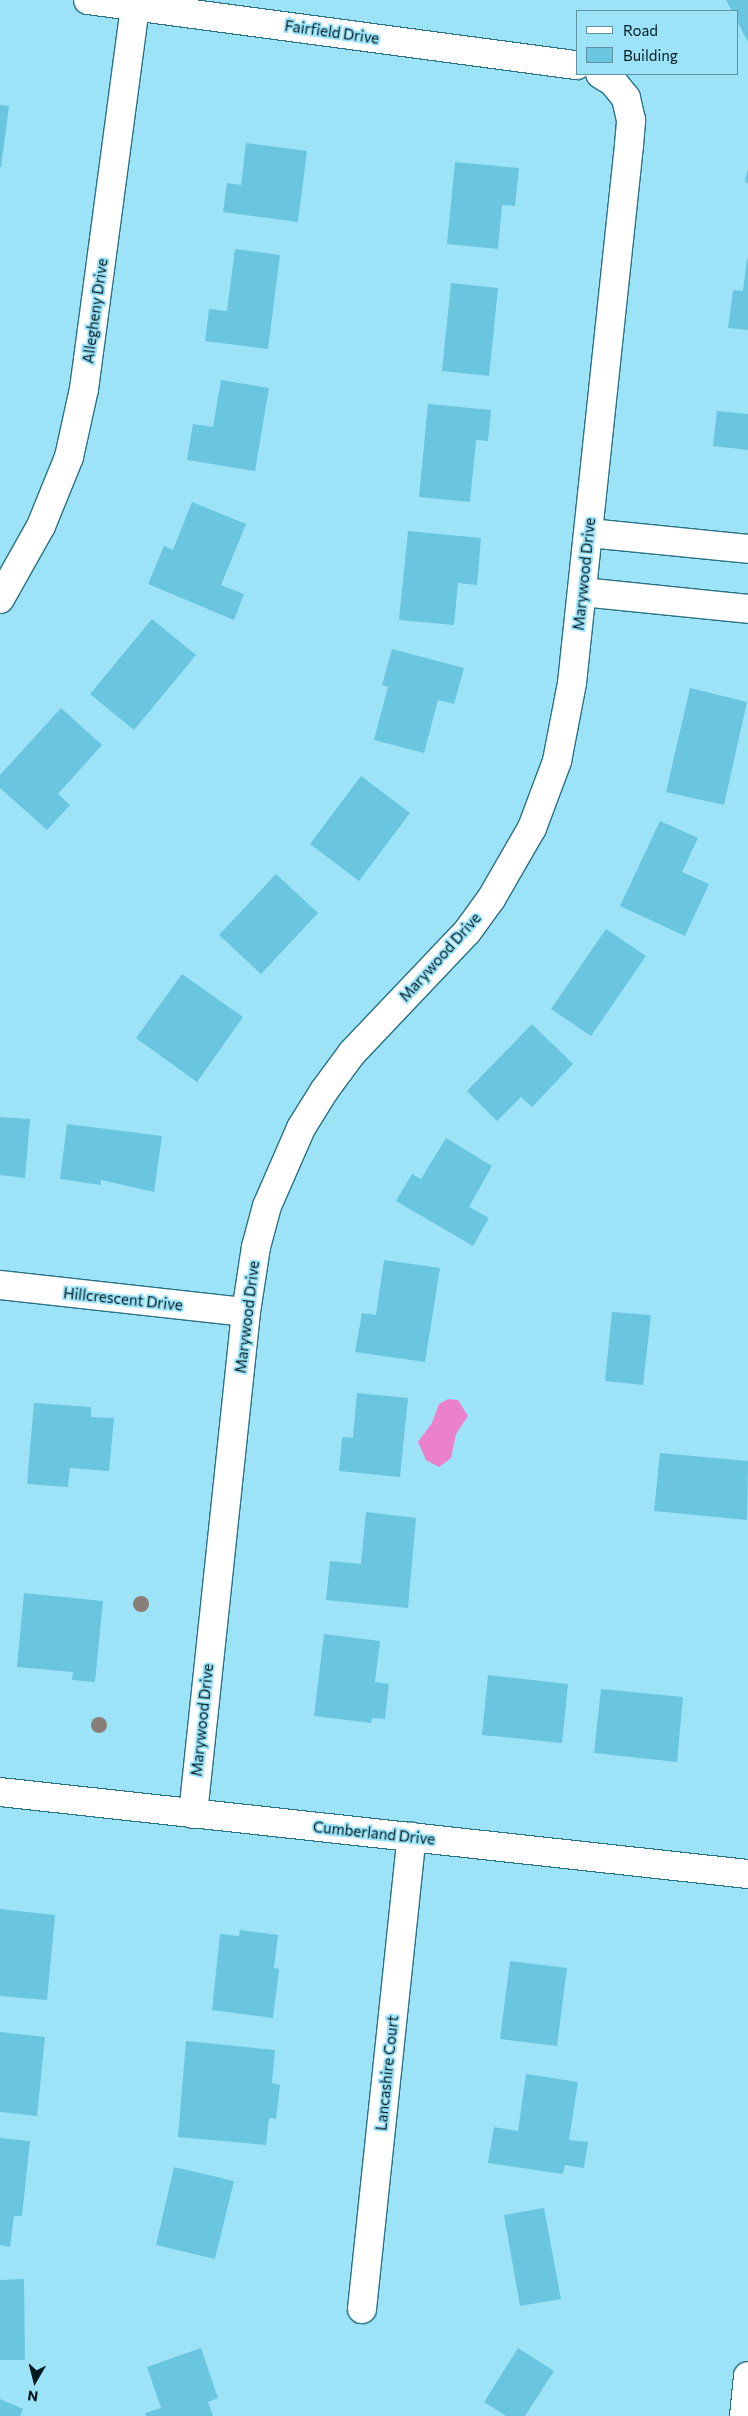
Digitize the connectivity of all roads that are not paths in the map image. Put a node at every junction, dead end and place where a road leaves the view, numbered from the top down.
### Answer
1 (88, 0) edge
2 (135, 6) junction
3 (576, 65) edge
4 (606, 78) edge
5 (589, 532) junction
6 (748, 549) edge
7 (582, 592) junction
8 (0, 599) edge
9 (748, 609) edge
10 (0, 1285) edge
11 (246, 1312) junction
12 (0, 1792) edge
13 (193, 1814) junction
14 (412, 1837) junction
15 (748, 1874) edge
16 (362, 2309) dead end
17 (748, 2376) edge
18 (744, 2416) edge

1 - 2 street, Fairfield Drive
2 - 3 street, Fairfield Drive
2 - 8 street, Allegheny Drive
4 - 5 street, Marywood Drive
5 - 6 street
5 - 7 street, Marywood Drive
7 - 9 street
7 - 11 street, Marywood Drive
10 - 11 street, Hillcrescent Drive
11 - 13 street, Marywood Drive
12 - 13 street, Cumberland Drive
13 - 14 street, Cumberland Drive
14 - 15 street, Cumberland Drive
14 - 16 street, Lancashire Court
17 - 18 street

